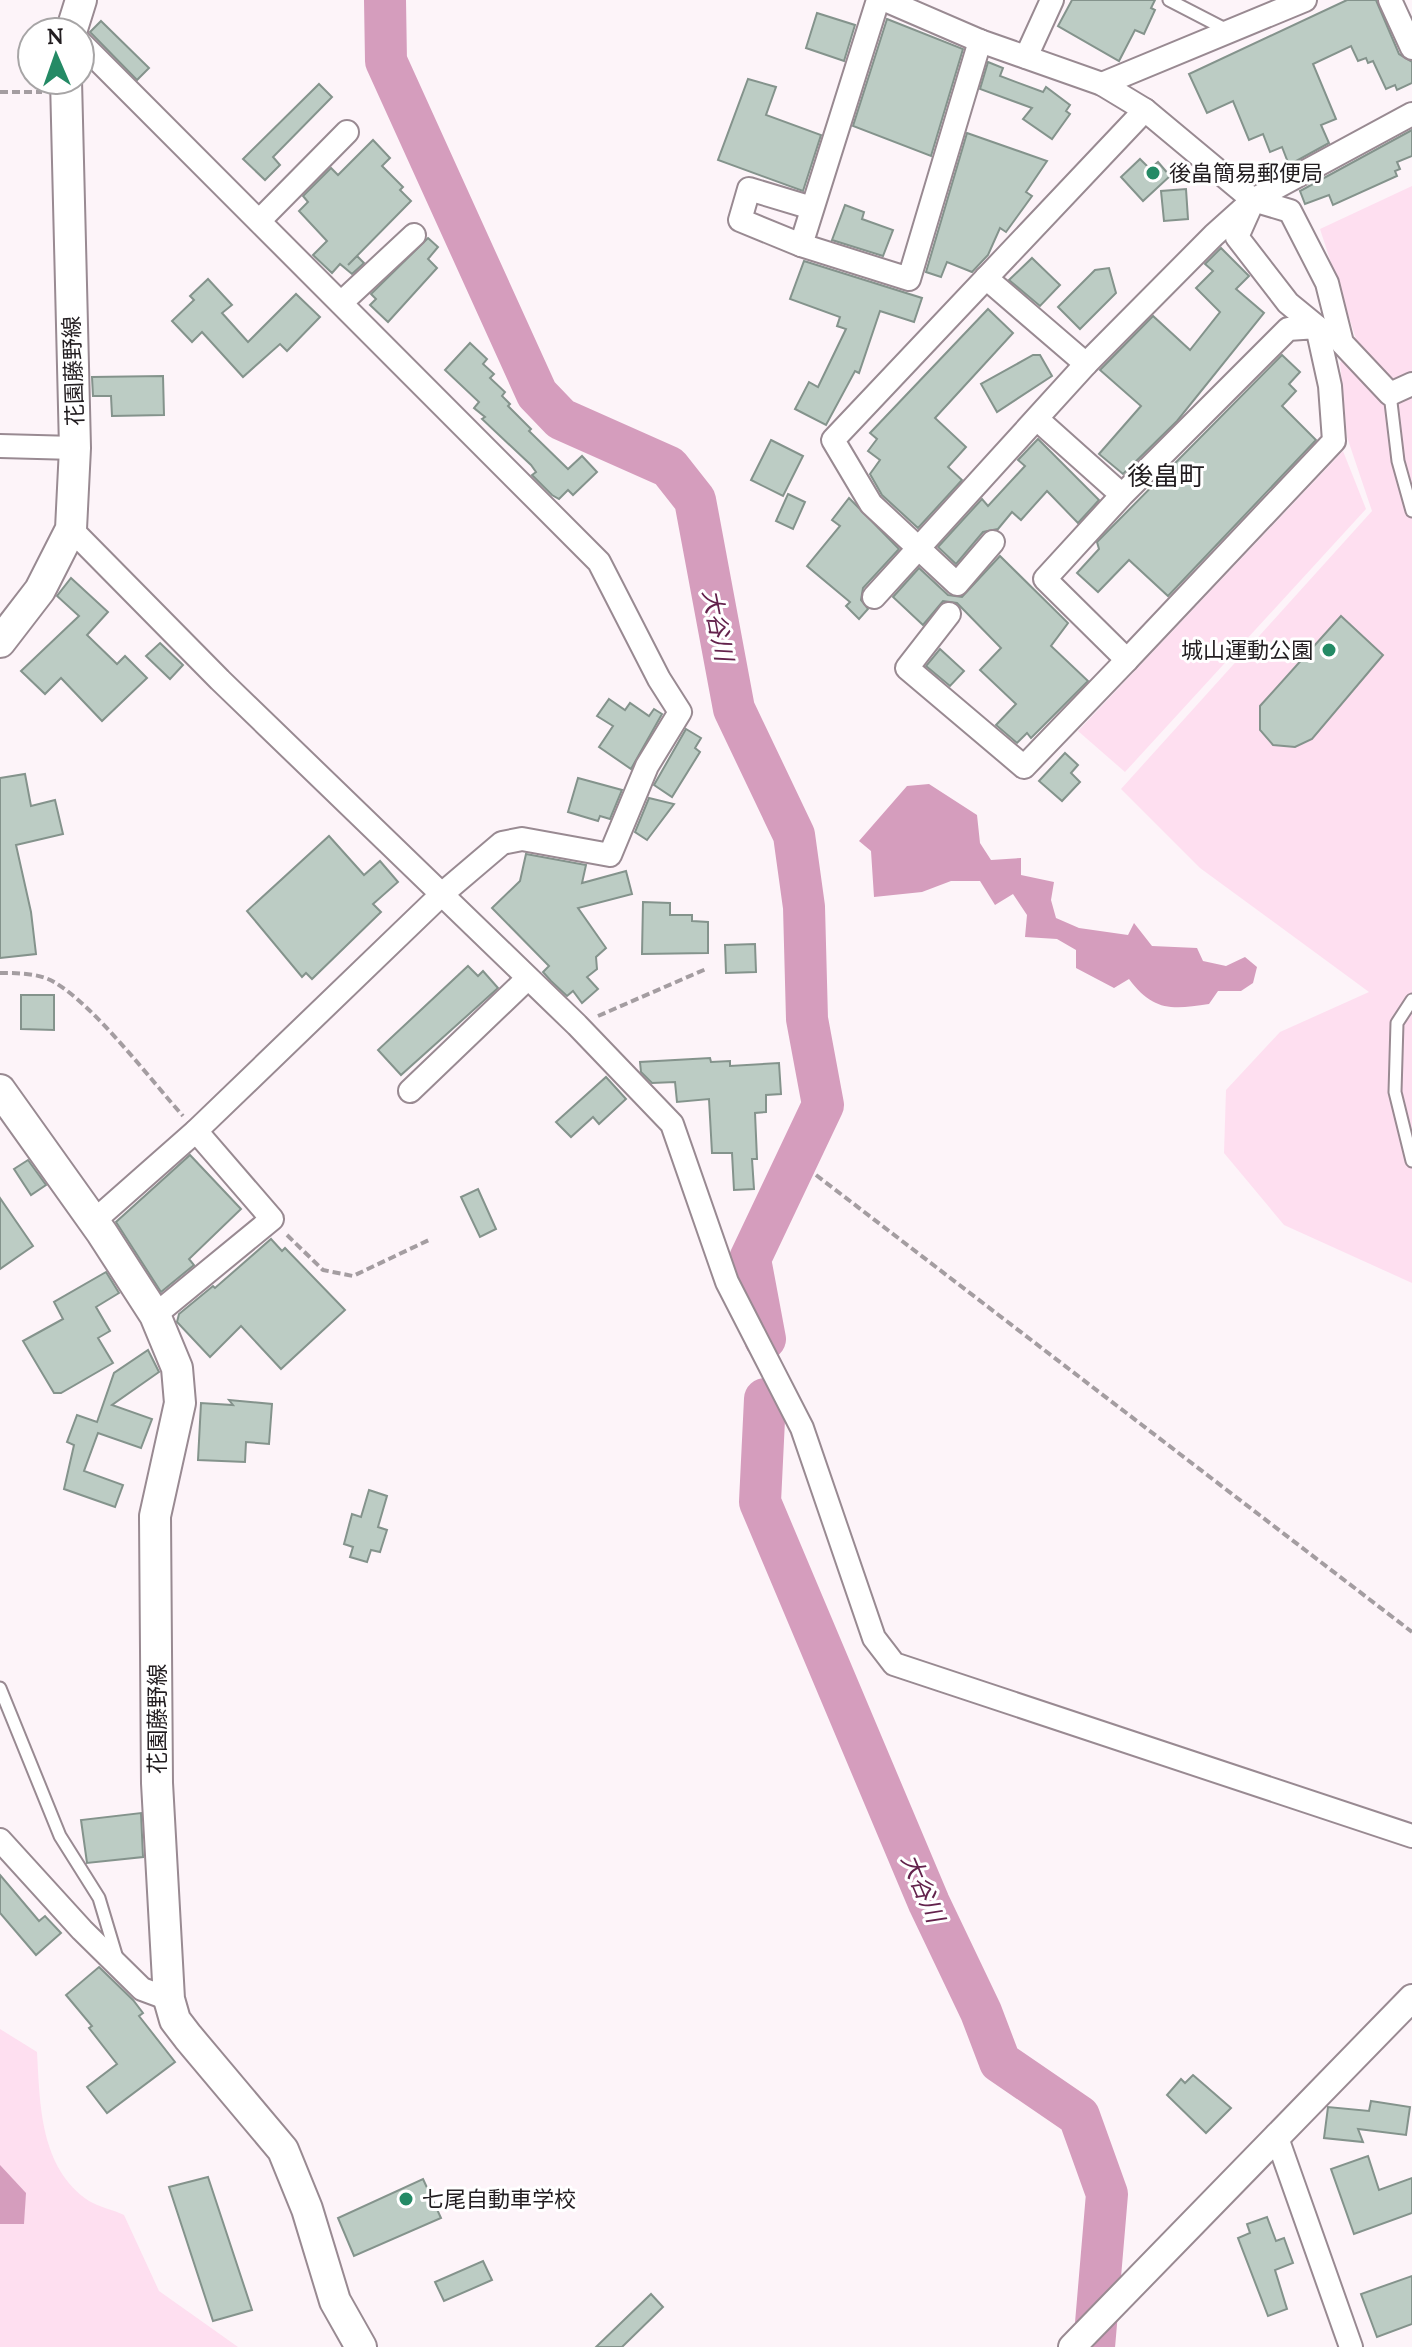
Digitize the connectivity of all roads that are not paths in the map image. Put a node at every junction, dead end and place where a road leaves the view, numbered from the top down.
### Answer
1 (878, 0) edge
2 (885, 0) edge
3 (1052, 0) edge
4 (1169, 0) edge
5 (1305, 0) edge
6 (1390, 0) edge
7 (1231, 33) junction
8 (980, 41) junction
9 (1412, 48) edge
10 (1026, 57) junction
11 (96, 58) edge
12 (1102, 84) junction
13 (65, 96) edge
14 (1145, 110) junction
15 (1412, 114) edge
16 (347, 132) dead end
17 (1253, 200) junction
18 (812, 208) junction
19 (259, 221) junction
20 (414, 235) dead end
21 (801, 245) junction
22 (986, 278) junction
23 (341, 303) junction
24 (1317, 327) junction
25 (1342, 343) junction
26 (1086, 364) junction
27 (1412, 384) edge
28 (1390, 394) junction
29 (1037, 419) junction
30 (0, 446) edge
31 (75, 448) junction
32 (1122, 495) junction
33 (1412, 511) edge
34 (71, 529) junction
35 (993, 542) dead end
36 (918, 549) junction
37 (874, 597) dead end
38 (949, 614) dead end
39 (0, 642) edge
40 (1127, 660) junction
41 (442, 894) junction
42 (528, 978) junction
43 (1412, 1000) edge
44 (0, 1090) edge
45 (410, 1091) dead end
46 (196, 1131) junction
47 (1412, 1161) edge
48 (94, 1221) junction
49 (155, 1315) junction
50 (0, 1688) edge
51 (1412, 1836) edge
52 (0, 1840) edge
53 (119, 1964) junction
54 (1412, 1998) edge
55 (169, 1999) junction
56 (1276, 2135) junction
57 (361, 2347) edge
58 (1072, 2347) edge
59 (1351, 2347) edge

1 - 18 street
2 - 8 street
3 - 10 street
4 - 7 lane
5 - 7 street
6 - 9 street
7 - 12 street
8 - 10 street
8 - 21 street
10 - 12 street
11 - 19 street
12 - 14 street
13 - 31 main road, 花園藤野線
14 - 17 street
14 - 22 street
15 - 17 street
16 - 19 street
17 - 24 street
17 - 25 street
17 - 26 street
18 - 21 street
18 - 21 street
19 - 23 street
20 - 23 street
22 - 26 street
22 - 36 street
23 - 41 street
24 - 25 street
24 - 32 street
24 - 40 street
25 - 28 street
26 - 29 street
27 - 28 street
28 - 33 lane
29 - 32 street
29 - 36 street
30 - 31 street
31 - 34 main road, 花園藤野線
32 - 40 street
34 - 39 main road, 花園藤野線
34 - 41 street
35 - 36 street
36 - 37 street
38 - 40 street
41 - 42 street
41 - 46 street
42 - 45 street
42 - 51 street
43 - 47 lane
44 - 48 main road, 花園藤野線
46 - 48 street
46 - 49 street
48 - 49 main road, 花園藤野線
49 - 55 main road, 花園藤野線
50 - 53 lane
52 - 53 street
53 - 55 street
54 - 56 street
55 - 57 main road, 花園藤野線
56 - 58 street
56 - 59 street

